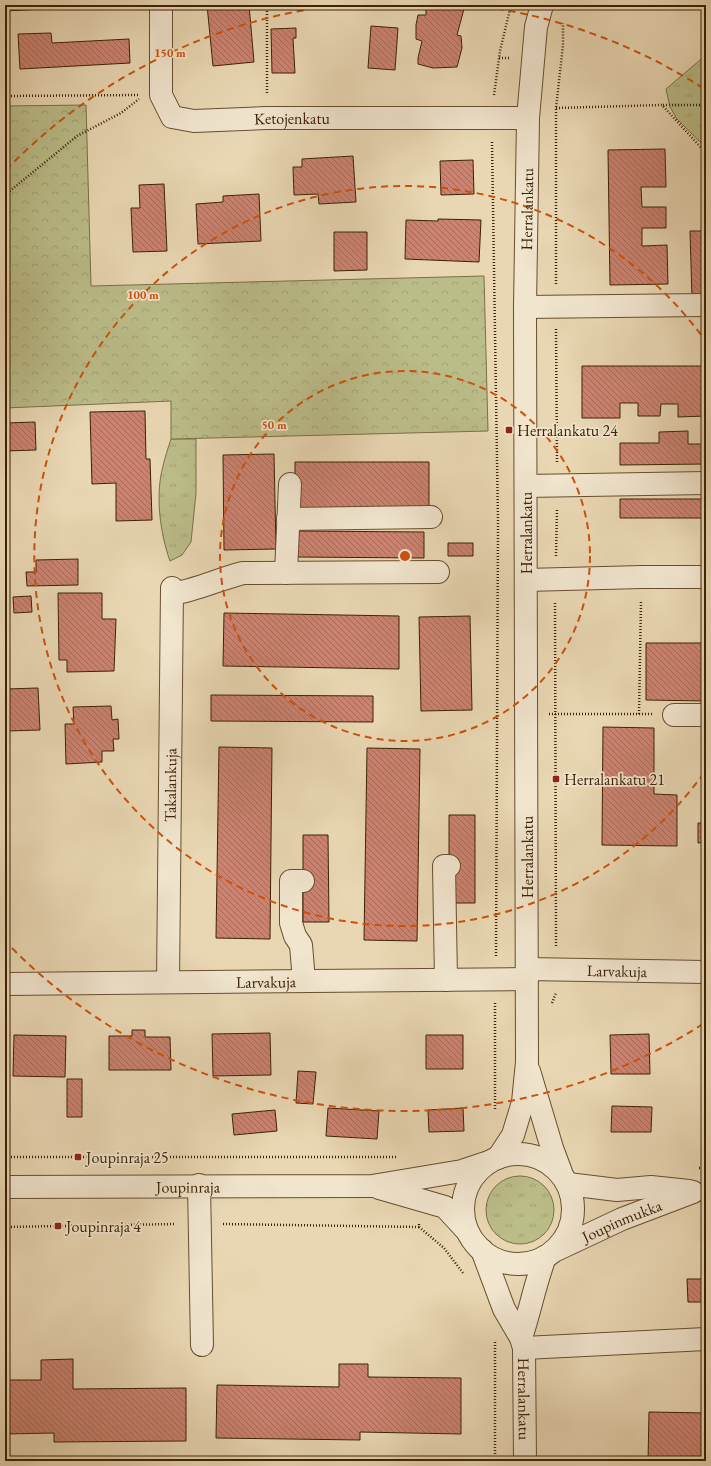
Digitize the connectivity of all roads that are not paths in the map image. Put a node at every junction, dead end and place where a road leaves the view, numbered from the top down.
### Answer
1 (161, 5) edge
2 (542, 5) edge
3 (529, 113) junction
4 (706, 305) edge
5 (525, 307) junction
6 (706, 483) edge
7 (290, 484) dead end
8 (526, 486) junction
9 (431, 517) dead end
10 (288, 519) junction
11 (438, 572) dead end
12 (286, 573) junction
13 (706, 578) edge
14 (526, 580) junction
15 (674, 715) road end
16 (706, 715) edge
17 (449, 866) dead end
18 (303, 881) dead end
19 (706, 972) edge
20 (527, 974) junction
21 (446, 980) junction
22 (304, 981) junction
23 (168, 982) junction
24 (5, 984) edge
25 (527, 1062) junction
26 (494, 1160) junction
27 (565, 1181) junction
28 (199, 1185) junction
29 (372, 1186) junction
30 (5, 1187) edge
31 (699, 1191) edge
32 (468, 1232) junction
33 (482, 1250) junction
34 (549, 1255) junction
35 (706, 1339) edge
36 (522, 1343) junction
37 (202, 1345) dead end
38 (525, 1461) edge

1 - 3 street, Ketojenkatu
2 - 3 street, Herralankatu
3 - 5 street, Herralankatu
4 - 5 street
5 - 8 street, Herralankatu
6 - 8 street
7 - 10 street
8 - 14 street, Herralankatu
9 - 10 street
10 - 12 street
11 - 12 street
12 - 23 street, Takalankuja
13 - 14 street
14 - 20 street, Herralankatu
15 - 16 street
17 - 21 street
18 - 22 street
19 - 20 street, Larvakuja
20 - 21 street, Larvakuja
20 - 25 street, Herralankatu
21 - 22 street, Larvakuja
22 - 23 street, Larvakuja
23 - 24 street, Larvakuja
25 - 26 street, Herralankatu
25 - 27 street, Herralankatu
26 - 27 street
26 - 29 street, Joupinraja
26 - 32 street
27 - 31 street, Joupinmukka
27 - 34 street
28 - 29 street, Joupinraja
28 - 30 street, Joupinraja
28 - 37 street
29 - 32 street, Joupinraja
31 - 34 street, Joupinmukka
32 - 33 street
33 - 34 street
33 - 36 street, Herralankatu
34 - 36 street, Herralankatu
35 - 36 street
36 - 38 street, Herralankatu

